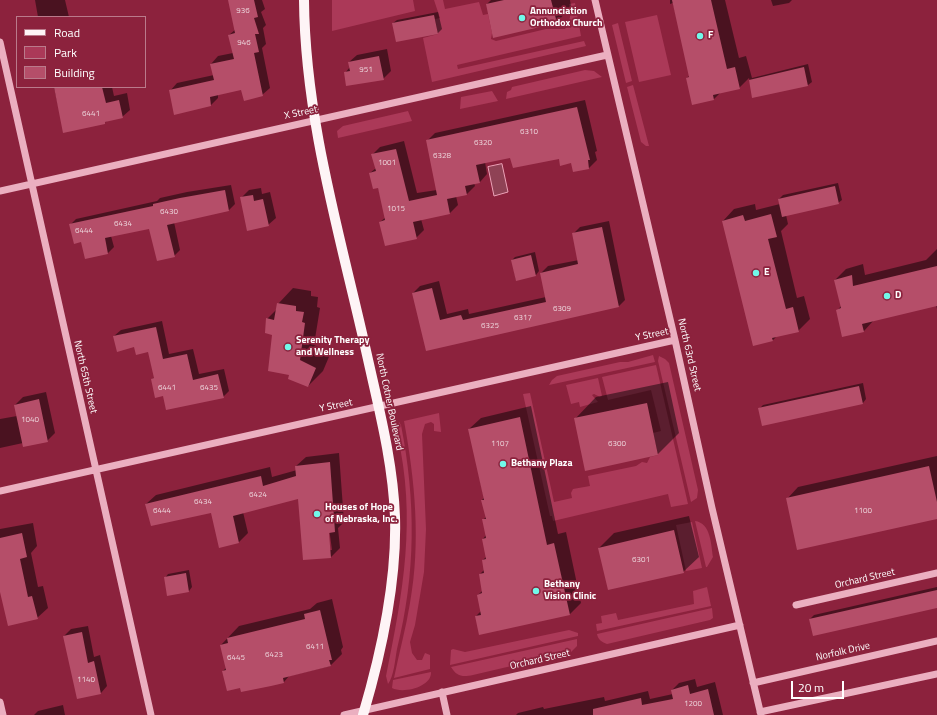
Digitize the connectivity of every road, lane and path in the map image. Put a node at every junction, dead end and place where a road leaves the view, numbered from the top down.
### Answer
1 (304, 0) edge
2 (595, 0) edge
3 (0, 42) edge
4 (607, 55) junction
5 (315, 120) junction
6 (32, 183) junction
7 (0, 191) edge
8 (675, 340) junction
9 (379, 406) junction
10 (95, 470) junction
11 (0, 491) edge
12 (937, 573) edge
13 (796, 605) dead end
14 (740, 625) junction
15 (937, 641) edge
16 (937, 674) edge
17 (753, 683) junction
18 (442, 692) junction
19 (0, 702) edge
20 (364, 713) edge
21 (761, 714) edge
22 (3, 715) edge
23 (151, 715) edge
24 (344, 715) edge
25 (446, 715) edge

1 - 5 main road, North Cotner Boulevard
2 - 4 street, North 63rd Street
3 - 6 street, North 65th Street
4 - 5 street, X Street
4 - 8 street, North 63rd Street
5 - 6 street, X Street
5 - 9 main road, North Cotner Boulevard
6 - 7 street, X Street
6 - 10 street, North 65th Street
8 - 9 street, Y Street
8 - 14 street, North 63rd Street
9 - 10 street, Y Street
9 - 20 main road, North Cotner Boulevard
10 - 11 street, Y Street
10 - 23 street, North 65th Street
12 - 13 street, Orchard Street
14 - 17 street, North 63rd Street
14 - 18 street, Orchard Street
15 - 17 street, Norfolk Drive
16 - 21 street
17 - 21 street, North 63rd Street
18 - 20 street, Orchard Street
18 - 25 street
19 - 22 street
20 - 24 street, Orchard Street

